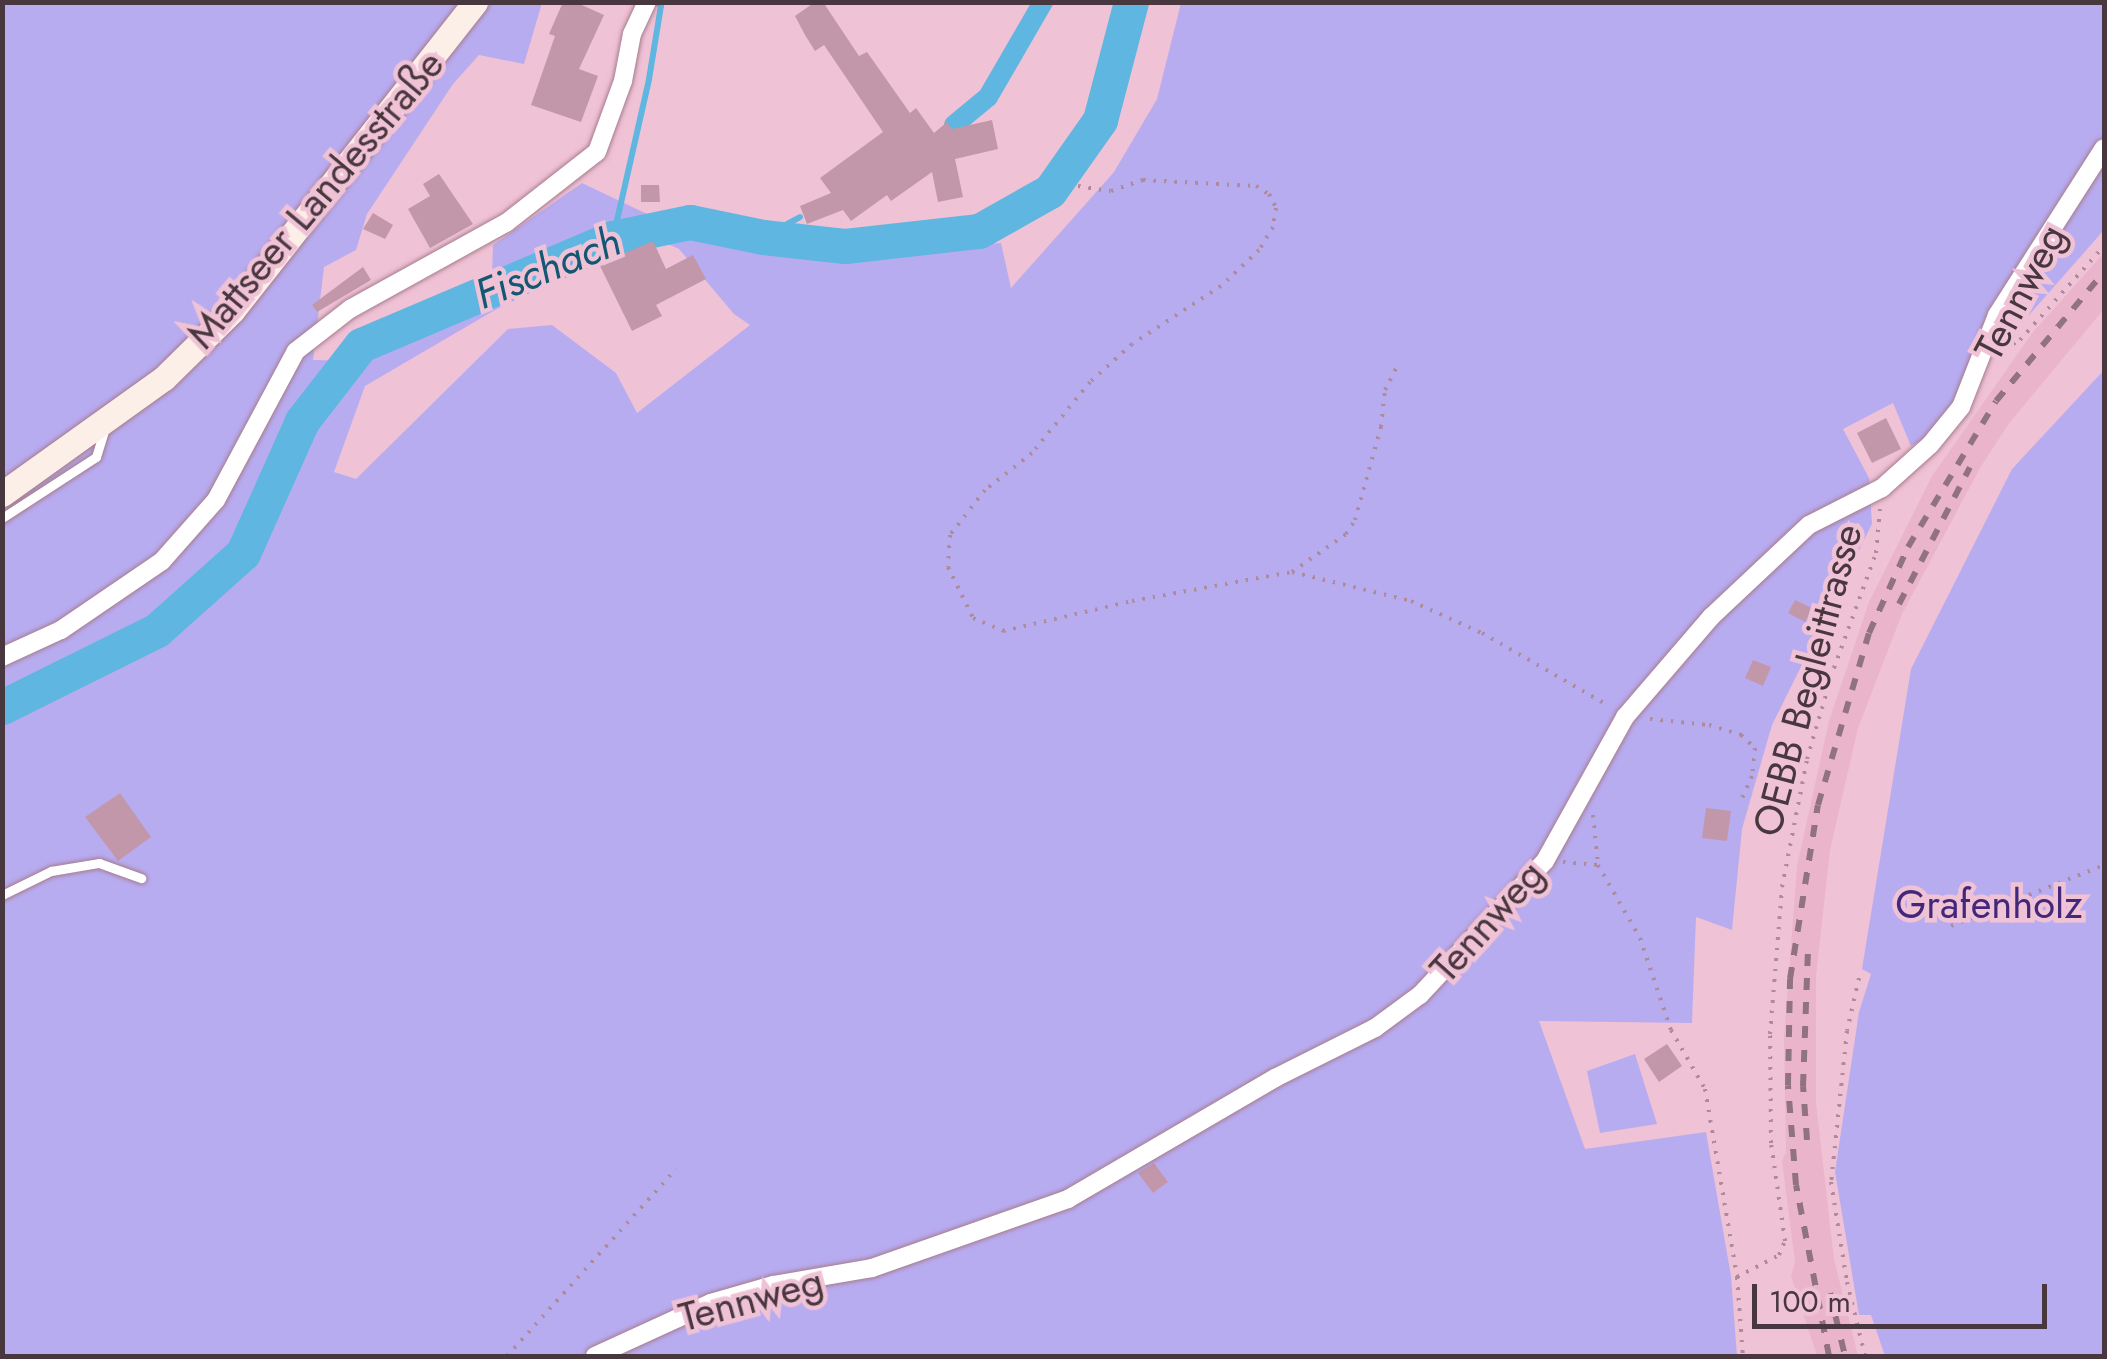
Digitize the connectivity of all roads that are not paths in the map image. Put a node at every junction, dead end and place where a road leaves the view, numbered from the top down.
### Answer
1 (474, 2) edge
2 (645, 6) edge
3 (2104, 148) edge
4 (106, 424) junction
5 (2, 494) edge
6 (2, 518) edge
7 (2, 658) edge
8 (141, 878) dead end
9 (2, 894) edge
10 (595, 1356) edge

1 - 4 main road, Mattseer Landesstraße
2 - 7 street
3 - 10 street, Tennweg
4 - 5 main road, Mattseer Landesstraße
4 - 6 lane
8 - 9 lane

